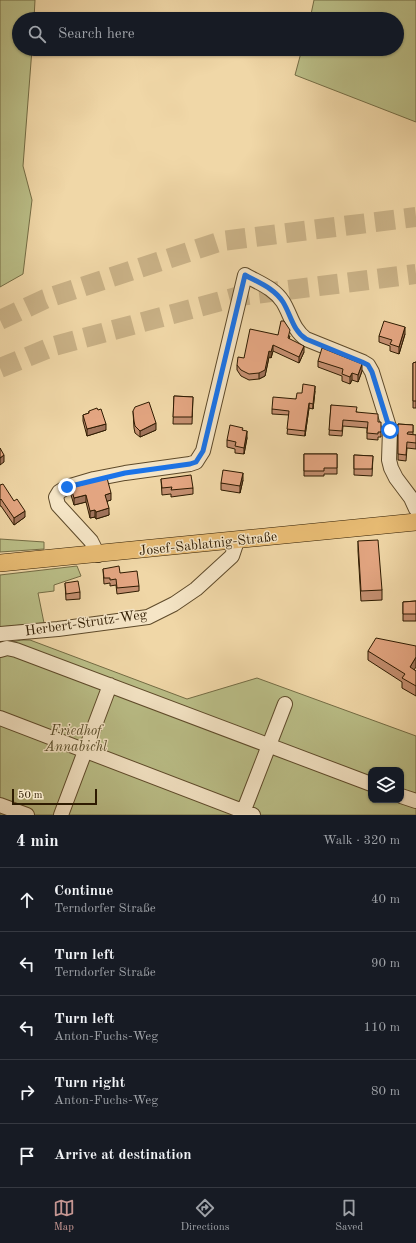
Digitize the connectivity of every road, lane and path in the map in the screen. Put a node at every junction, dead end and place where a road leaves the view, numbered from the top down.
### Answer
1 (416, 509) edge
2 (416, 522) edge
3 (237, 541) junction
4 (98, 555) junction
5 (0, 563) edge
6 (0, 634) edge
7 (0, 650) edge
8 (110, 685) junction
9 (286, 704) dead end
10 (0, 718) edge
11 (269, 746) junction
12 (86, 751) junction
13 (368, 783) edge
14 (404, 797) edge
15 (416, 801) edge
16 (0, 805) edge
17 (246, 814) edge
18 (27, 815) edge
19 (61, 815) edge

1 - 4 street
2 - 3 main road, Josef-Sablatnig-Straße
3 - 4 main road, Josef-Sablatnig-Straße
3 - 6 street, Herbert-Strutz-Weg
4 - 5 main road, Josef-Sablatnig-Straße
7 - 8 street
8 - 11 street
8 - 12 street
9 - 11 street
10 - 12 street
11 - 13 street
11 - 17 street
12 - 17 street
12 - 19 street
14 - 15 street
16 - 18 street

